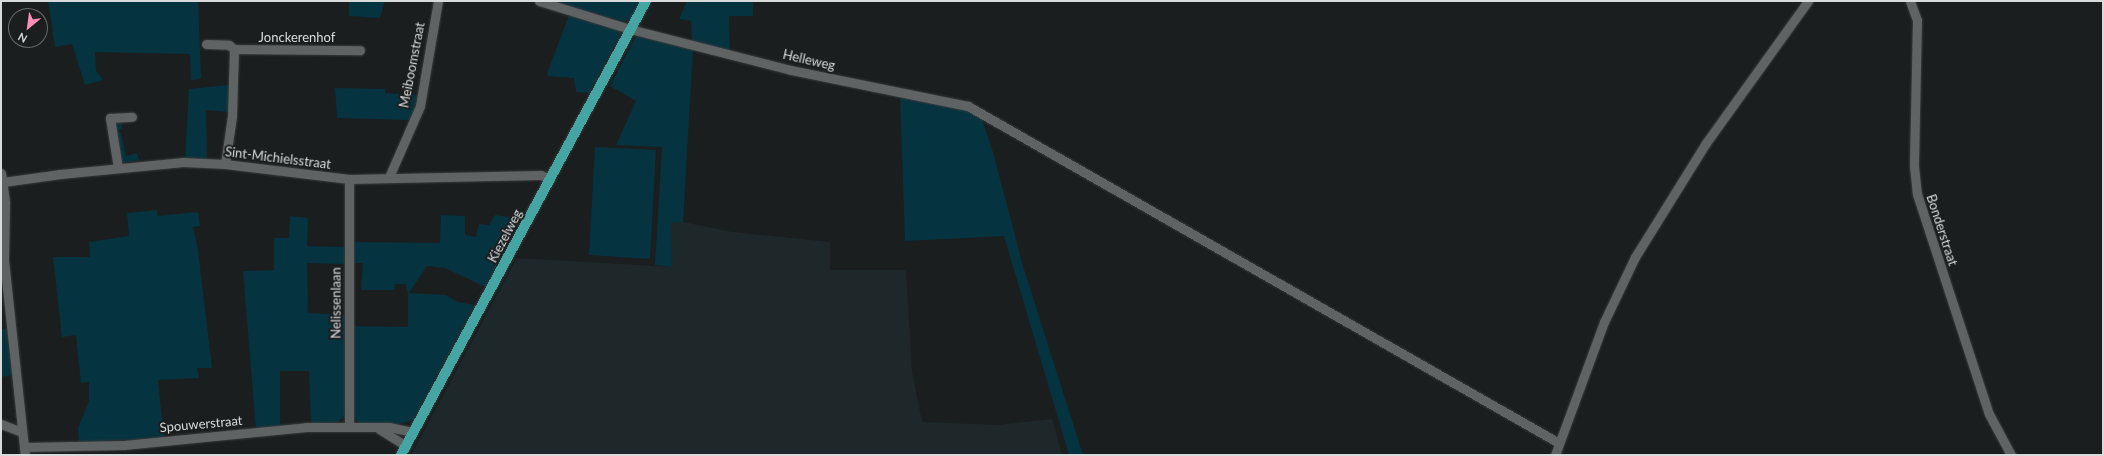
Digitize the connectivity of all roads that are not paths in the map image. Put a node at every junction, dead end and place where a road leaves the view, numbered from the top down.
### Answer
1 (438, 1) edge
2 (539, 1) edge
3 (646, 1) edge
4 (1808, 1) edge
5 (1910, 1) edge
6 (630, 29) junction
7 (206, 44) dead end
8 (234, 50) junction
9 (360, 50) dead end
10 (132, 117) dead end
11 (225, 164) junction
12 (118, 168) junction
13 (389, 177) junction
14 (2, 178) edge
15 (349, 179) junction
16 (550, 179) junction
17 (1, 424) edge
18 (349, 426) junction
19 (379, 428) junction
20 (22, 432) junction
21 (413, 432) junction
22 (1559, 443) junction
23 (25, 451) edge
24 (404, 451) edge
25 (1555, 455) edge
26 (2010, 455) edge

1 - 13 street, Meiboomstraat
2 - 6 street, Helleweg
3 - 6 main road, Kiezelweg
4 - 22 street
5 - 26 street, Bonderstraat
6 - 16 main road, Kiezelweg
6 - 22 street, Helleweg
7 - 8 street, Jonckerenhof
8 - 9 street, Jonckerenhof
8 - 11 street
10 - 12 street
11 - 12 street, Sint-Michielsstraat
11 - 15 street, Sint-Michielsstraat
12 - 14 street, Sint-Michielsstraat
13 - 15 street, Sint-Michielsstraat
13 - 16 street, Sint-Michielsstraat
14 - 20 street
15 - 18 street, Nelissenlaan
16 - 21 main road, Kiezelweg
17 - 20 street
18 - 19 street, Spouwerstraat
18 - 23 street, Spouwerstraat
19 - 21 street, Spouwerstraat
19 - 24 street, Spouwerstraat
20 - 23 street
21 - 24 main road, Kiezelweg
22 - 25 street

